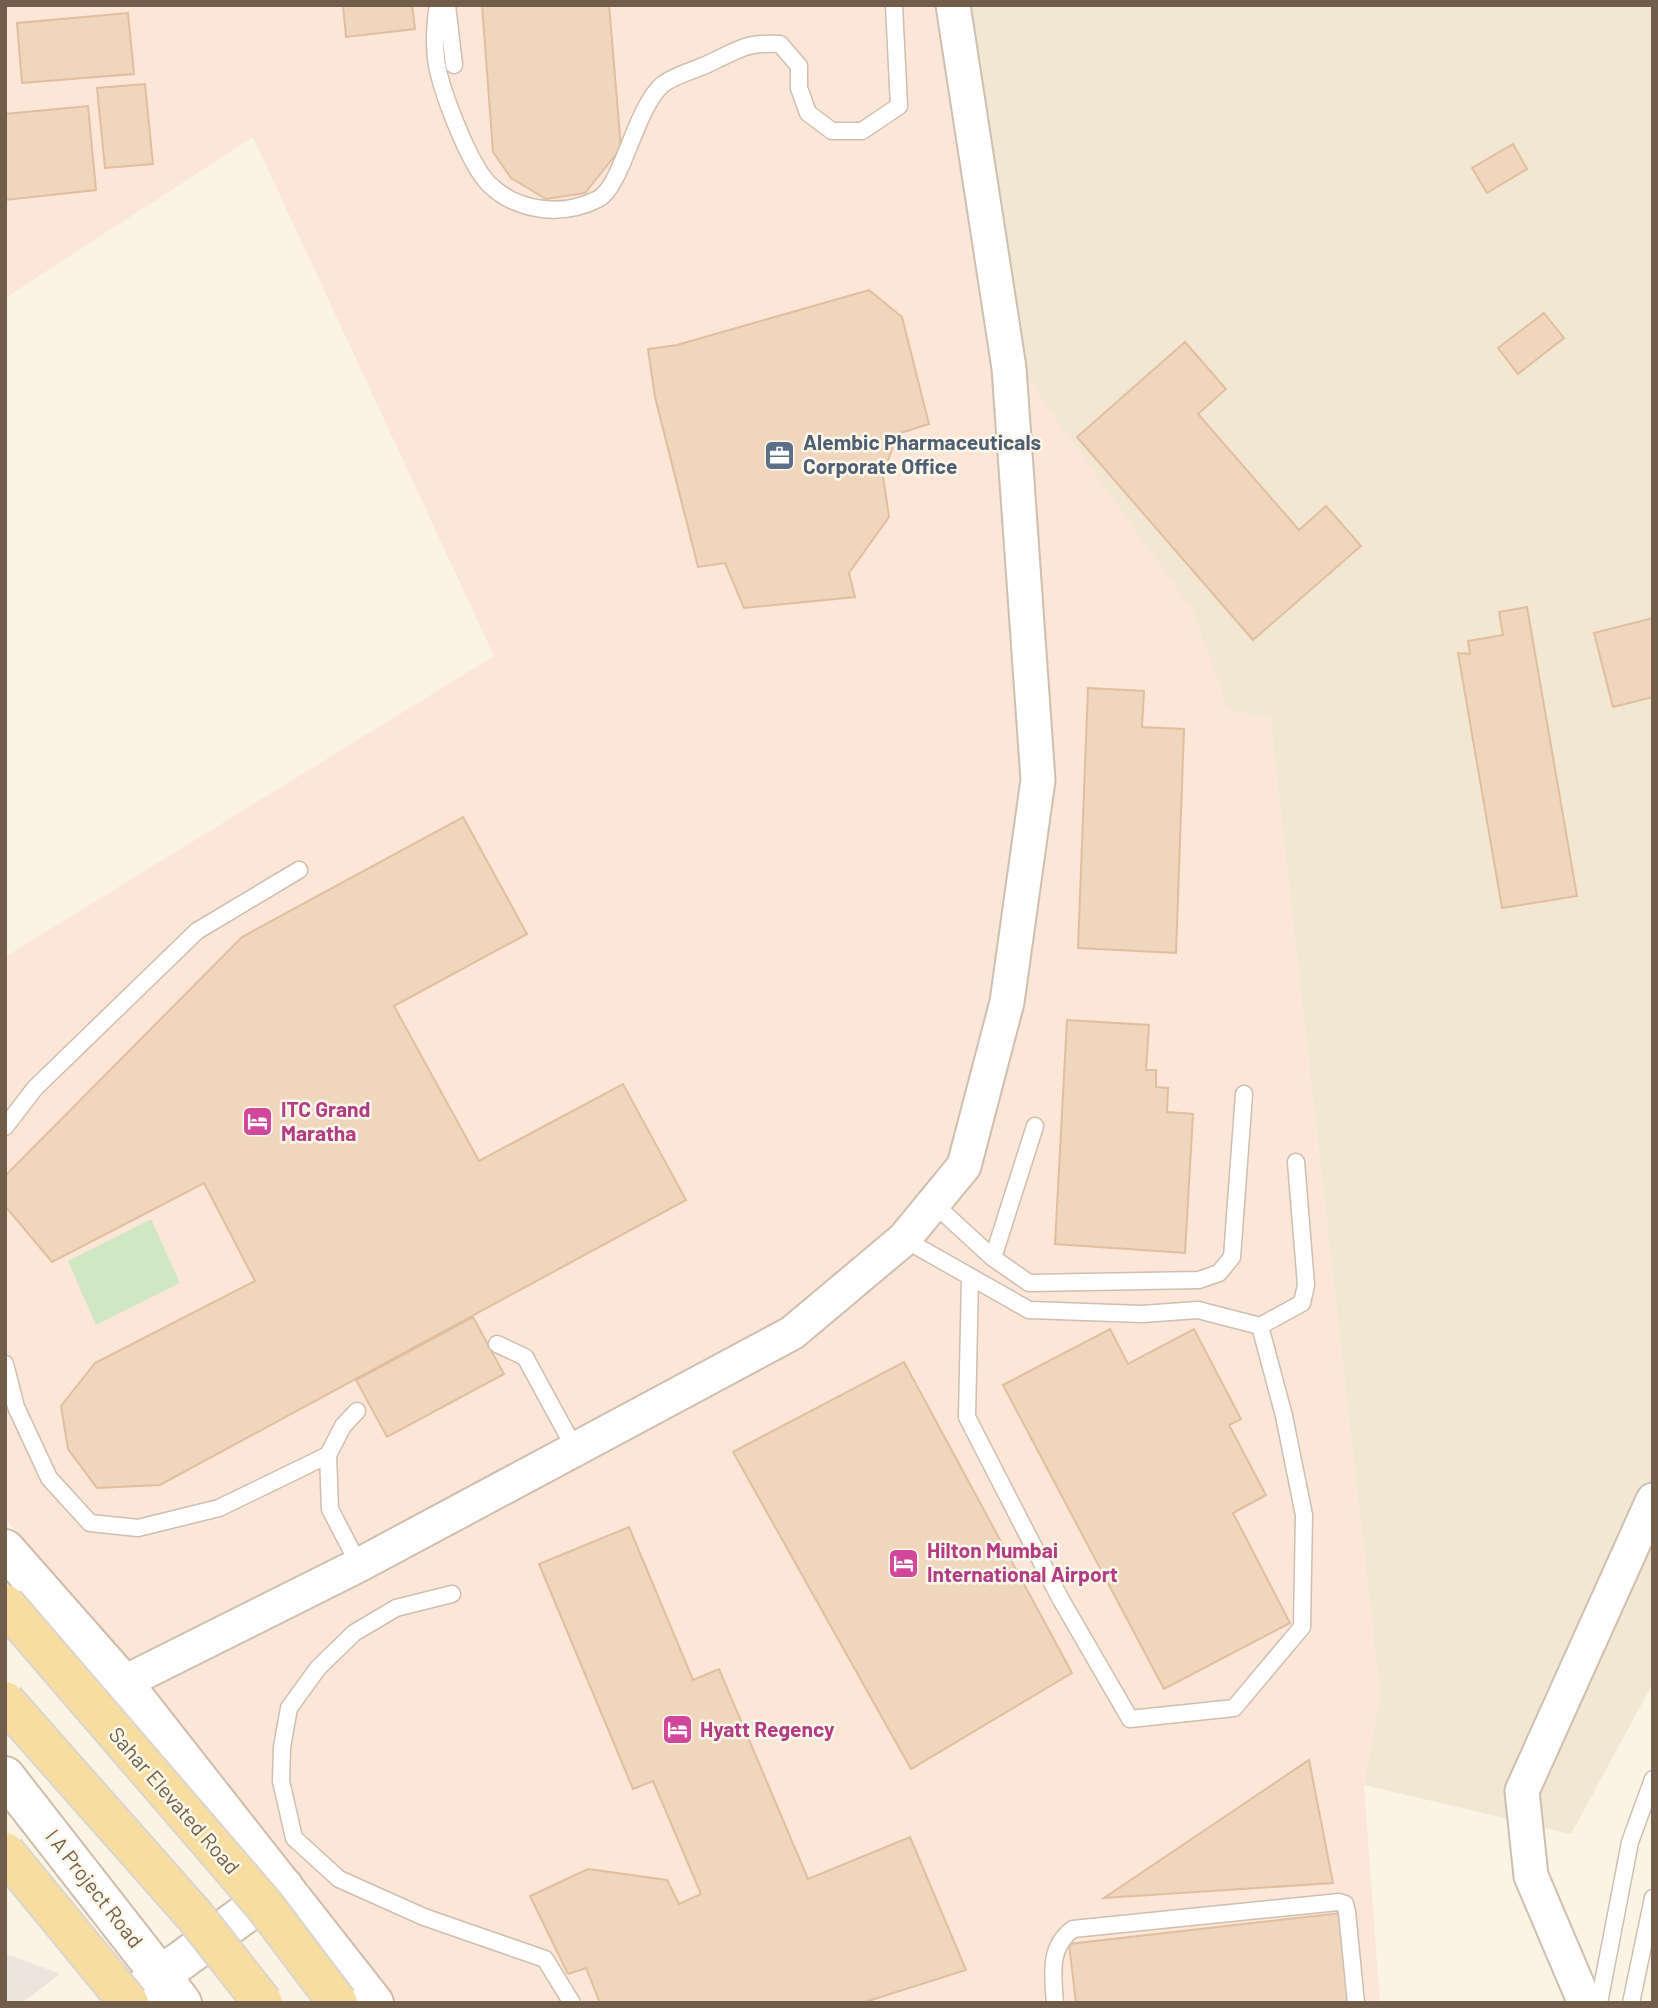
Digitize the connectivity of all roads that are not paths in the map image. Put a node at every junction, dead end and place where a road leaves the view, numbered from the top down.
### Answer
1 (438, 5) edge
2 (447, 5) edge
3 (894, 5) edge
4 (953, 5) edge
5 (454, 65) dead end
6 (299, 870) dead end
7 (1244, 1094) dead end
8 (1035, 1126) dead end
9 (5, 1127) edge
10 (1296, 1162) dead end
11 (933, 1203) junction
12 (904, 1240) junction
13 (993, 1258) junction
14 (970, 1276) junction
15 (1260, 1326) junction
16 (497, 1344) dead end
17 (5, 1364) edge
18 (357, 1411) dead end
19 (574, 1447) junction
20 (328, 1455) junction
21 (1653, 1500) edge
22 (5, 1549) edge
23 (359, 1565) junction
24 (452, 1594) dead end
25 (5, 1604) edge
26 (122, 1684) junction
27 (5, 1701) edge
28 (5, 1776) edge
29 (1653, 1779) edge
30 (5, 1852) edge
31 (280, 1857) junction
32 (1653, 1898) edge
33 (171, 1988) edge
34 (123, 2003) edge
35 (129, 2003) edge
36 (263, 2003) edge
37 (338, 2003) edge
38 (374, 2003) edge
39 (572, 2003) edge
40 (1055, 2003) edge
41 (1356, 2003) edge
42 (1586, 2003) edge
43 (1599, 2003) edge
44 (1631, 2003) edge

1 - 3 lane
2 - 5 lane
4 - 11 street
6 - 9 lane
7 - 13 lane
8 - 13 lane
10 - 15 lane
11 - 12 street
11 - 13 lane
12 - 14 lane
12 - 19 street
14 - 15 lane
14 - 15 lane
16 - 19 lane
17 - 20 lane
18 - 20 lane
19 - 23 street
20 - 23 lane
21 - 42 street
22 - 26 main road
23 - 26 street
24 - 31 lane
25 - 37 main road, Sahar Elevated Road, bridge
26 - 31 main road
27 - 36 main road, bridge
28 - 33 main road, I A Project Road
29 - 43 lane
30 - 35 main road, bridge
31 - 33 main road
31 - 38 main road
31 - 39 lane
32 - 44 lane
33 - 34 main road
40 - 41 lane

